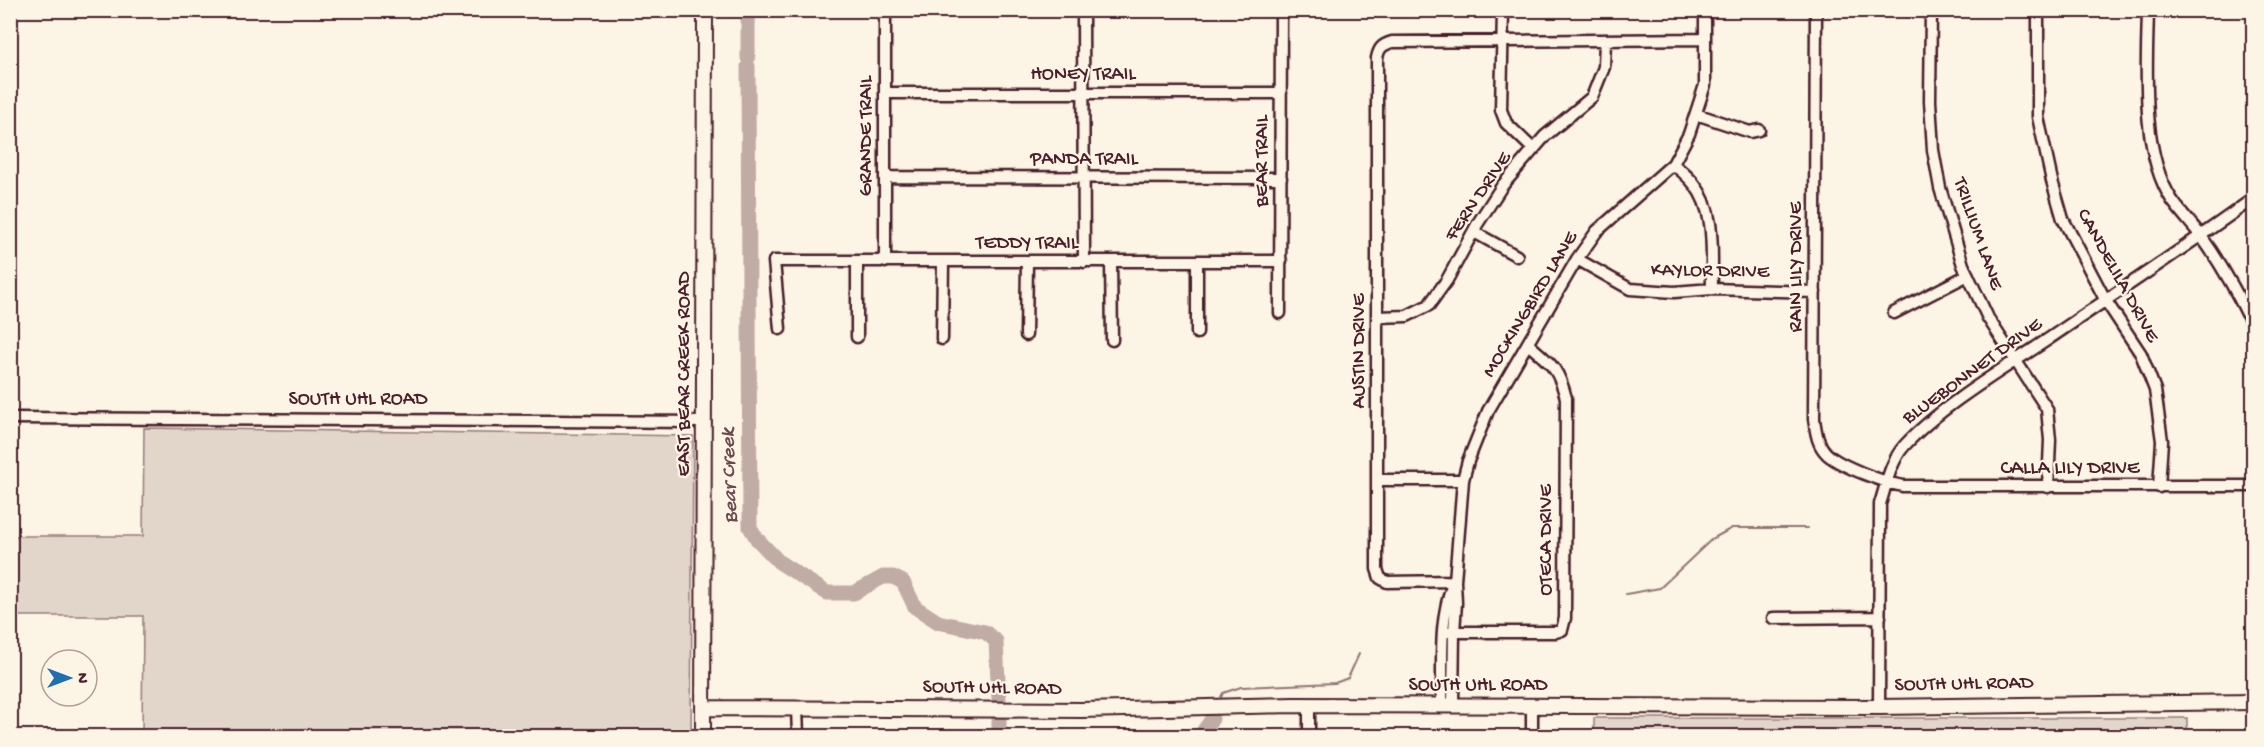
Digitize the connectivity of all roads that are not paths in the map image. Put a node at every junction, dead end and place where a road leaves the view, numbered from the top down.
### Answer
1 (705, 10) edge
2 (885, 10) edge
3 (1083, 10) edge
4 (1281, 10) edge
5 (1503, 10) edge
6 (1706, 10) edge
7 (1816, 10) edge
8 (1931, 10) edge
9 (2038, 10) edge
10 (2148, 10) edge
11 (1705, 39) junction
12 (1504, 40) junction
13 (1605, 40) junction
14 (1084, 92) junction
15 (885, 93) junction
16 (1281, 93) junction
17 (1696, 114) junction
18 (1759, 130) dead end
19 (1533, 149) junction
20 (1673, 164) junction
21 (886, 177) junction
22 (1084, 178) junction
23 (1281, 178) junction
24 (2253, 198) edge
25 (1474, 232) junction
26 (2201, 236) junction
27 (1517, 256) dead end
28 (1577, 259) junction
29 (1197, 261) junction
30 (1281, 261) junction
31 (857, 262) junction
32 (885, 262) junction
33 (943, 262) junction
34 (1027, 262) junction
35 (1084, 262) junction
36 (1111, 262) junction
37 (1968, 275) junction
38 (1712, 289) junction
39 (1815, 292) junction
40 (2106, 301) junction
41 (1281, 312) dead end
42 (1894, 312) dead end
43 (1378, 316) junction
44 (2253, 328) edge
45 (780, 329) dead end
46 (1197, 333) dead end
47 (1026, 335) dead end
48 (857, 337) dead end
49 (942, 339) dead end
50 (1112, 340) dead end
51 (1528, 344) junction
52 (2015, 361) junction
53 (10, 418) edge
54 (705, 422) junction
55 (1377, 480) junction
56 (1463, 480) junction
57 (1887, 483) junction
58 (2253, 486) edge
59 (2048, 487) junction
60 (2159, 487) junction
61 (1455, 581) junction
62 (1880, 617) junction
63 (1773, 618) dead end
64 (1448, 632) junction
65 (2253, 702) edge
66 (1309, 705) junction
67 (1448, 705) junction
68 (1532, 705) junction
69 (1879, 706) junction
70 (703, 708) junction
71 (797, 708) junction
72 (703, 736) edge
73 (798, 736) edge
74 (1309, 736) edge
75 (1532, 736) edge

1 - 54 main road, EAST BEAR CREEK ROAD
2 - 15 street, GRANDE TRAIL
3 - 14 street
4 - 16 street, BEAR TRAIL
5 - 12 street
6 - 11 street, MOCKINGBIRD LANE
7 - 39 street, RAIN LILY DRIVE
8 - 37 street, TRILLIUM LANE
9 - 40 street, CANDELILA DRIVE
10 - 26 street
11 - 13 street
11 - 17 street, MOCKINGBIRD LANE
12 - 13 street
12 - 19 street
12 - 43 street, AUSTIN DRIVE
13 - 19 street, FERN DRIVE
14 - 15 street, HONEY TRAIL
14 - 16 street, HONEY TRAIL
14 - 22 street
15 - 21 street, GRANDE TRAIL
16 - 23 street, BEAR TRAIL
17 - 18 street
17 - 20 street, MOCKINGBIRD LANE
19 - 25 street, FERN DRIVE
20 - 28 street, MOCKINGBIRD LANE
20 - 38 street
21 - 22 street, PANDA TRAIL
21 - 32 street, GRANDE TRAIL
22 - 23 street, PANDA TRAIL
22 - 35 street
23 - 30 street, BEAR TRAIL
24 - 26 street, BLUEBONNET DRIVE
25 - 27 street
25 - 43 street, FERN DRIVE
26 - 40 street, BLUEBONNET DRIVE
26 - 44 street
28 - 38 street, KAYLOR DRIVE
28 - 51 street, MOCKINGBIRD LANE
29 - 30 street, TEDDY TRAIL
29 - 36 street, TEDDY TRAIL
29 - 46 street
30 - 41 street, BEAR TRAIL
31 - 32 street, TEDDY TRAIL
31 - 45 street, TEDDY TRAIL
31 - 48 street
32 - 33 street, TEDDY TRAIL
33 - 34 street, TEDDY TRAIL
33 - 49 street
34 - 35 street, TEDDY TRAIL
34 - 47 street
35 - 36 street, TEDDY TRAIL
36 - 50 street
37 - 42 street
37 - 52 street, TRILLIUM LANE
38 - 39 street, KAYLOR DRIVE
39 - 57 street, RAIN LILY DRIVE
40 - 52 street, BLUEBONNET DRIVE
40 - 60 street, CANDELILA DRIVE
43 - 55 street, AUSTIN DRIVE
51 - 56 street, MOCKINGBIRD LANE
51 - 64 street, OTECA DRIVE
52 - 57 street, BLUEBONNET DRIVE
52 - 59 street, TRILLIUM LANE
53 - 54 street, SOUTH UHL ROAD
54 - 70 main road, EAST BEAR CREEK ROAD
55 - 56 street
55 - 61 street, AUSTIN DRIVE
56 - 61 street, MOCKINGBIRD LANE
57 - 59 street, CALLA LILY DRIVE
57 - 62 street, BLUEBONNET DRIVE
58 - 60 street, CALLA LILY DRIVE
59 - 60 street, CALLA LILY DRIVE
61 - 64 street, MOCKINGBIRD LANE
62 - 63 street
62 - 69 street, BLUEBONNET DRIVE
64 - 67 street, MOCKINGBIRD LANE
65 - 69 main road, SOUTH UHL ROAD
66 - 67 main road, SOUTH UHL ROAD
66 - 71 main road, SOUTH UHL ROAD
66 - 74 street
67 - 68 main road, SOUTH UHL ROAD
68 - 69 main road, SOUTH UHL ROAD
68 - 75 street
70 - 71 main road, SOUTH UHL ROAD
70 - 72 main road, EAST BEAR CREEK ROAD
71 - 73 street

